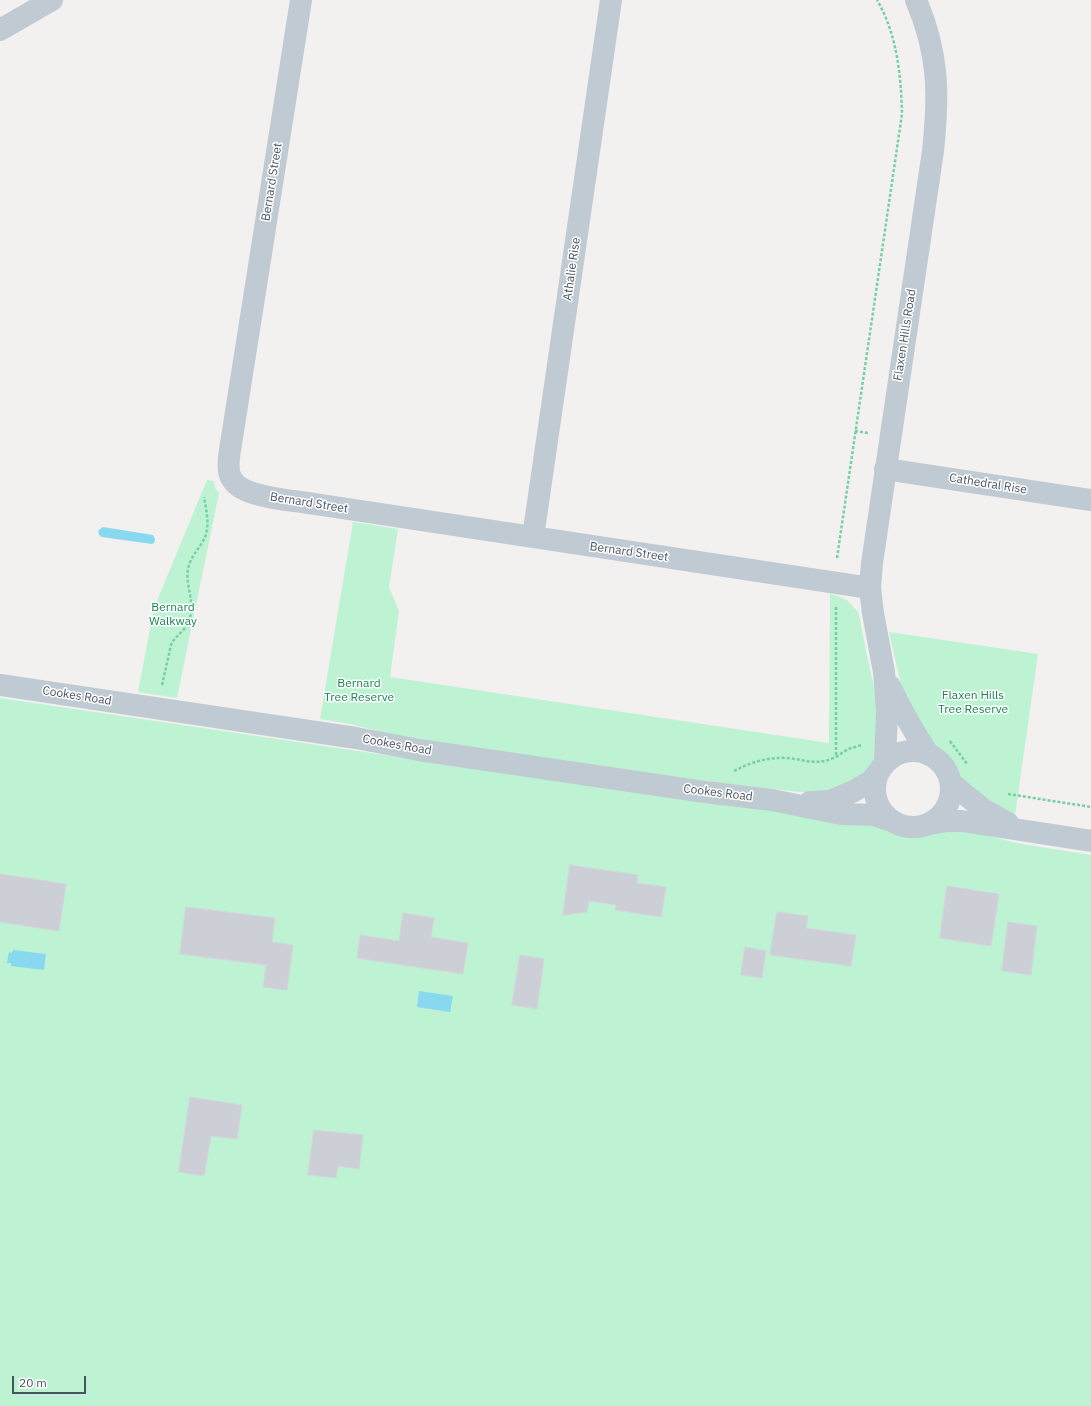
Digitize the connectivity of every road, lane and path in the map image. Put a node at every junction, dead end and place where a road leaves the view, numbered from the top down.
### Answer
1 (52, 0) edge
2 (301, 0) edge
3 (611, 0) edge
4 (916, 0) edge
5 (0, 30) edge
6 (885, 469) junction
7 (204, 497) dead end
8 (1091, 500) edge
9 (533, 537) junction
10 (870, 588) junction
11 (884, 672) junction
12 (0, 685) edge
13 (161, 690) dead end
14 (929, 755) junction
15 (884, 765) junction
16 (951, 783) junction
17 (795, 803) junction
18 (892, 821) junction
19 (929, 824) junction
20 (1028, 832) junction
21 (1091, 841) edge

1 - 5 street
2 - 9 street, Bernard Street
3 - 9 street, Athalie Rise
4 - 6 street, Flaxen Hills Road
6 - 8 street, Cathedral Rise
6 - 10 street, Flaxen Hills Road
7 - 13 path
9 - 10 street, Bernard Street
10 - 11 street, Flaxen Hills Road
11 - 14 street, Flaxen Hills Road
11 - 15 street, Flaxen Hills Road
12 - 17 street, Cookes Road
14 - 15 street
14 - 16 street
15 - 17 street, Cookes Road
15 - 18 street
16 - 19 street
16 - 20 street
17 - 18 street, Cookes Road
18 - 19 street
19 - 20 street
20 - 21 street

